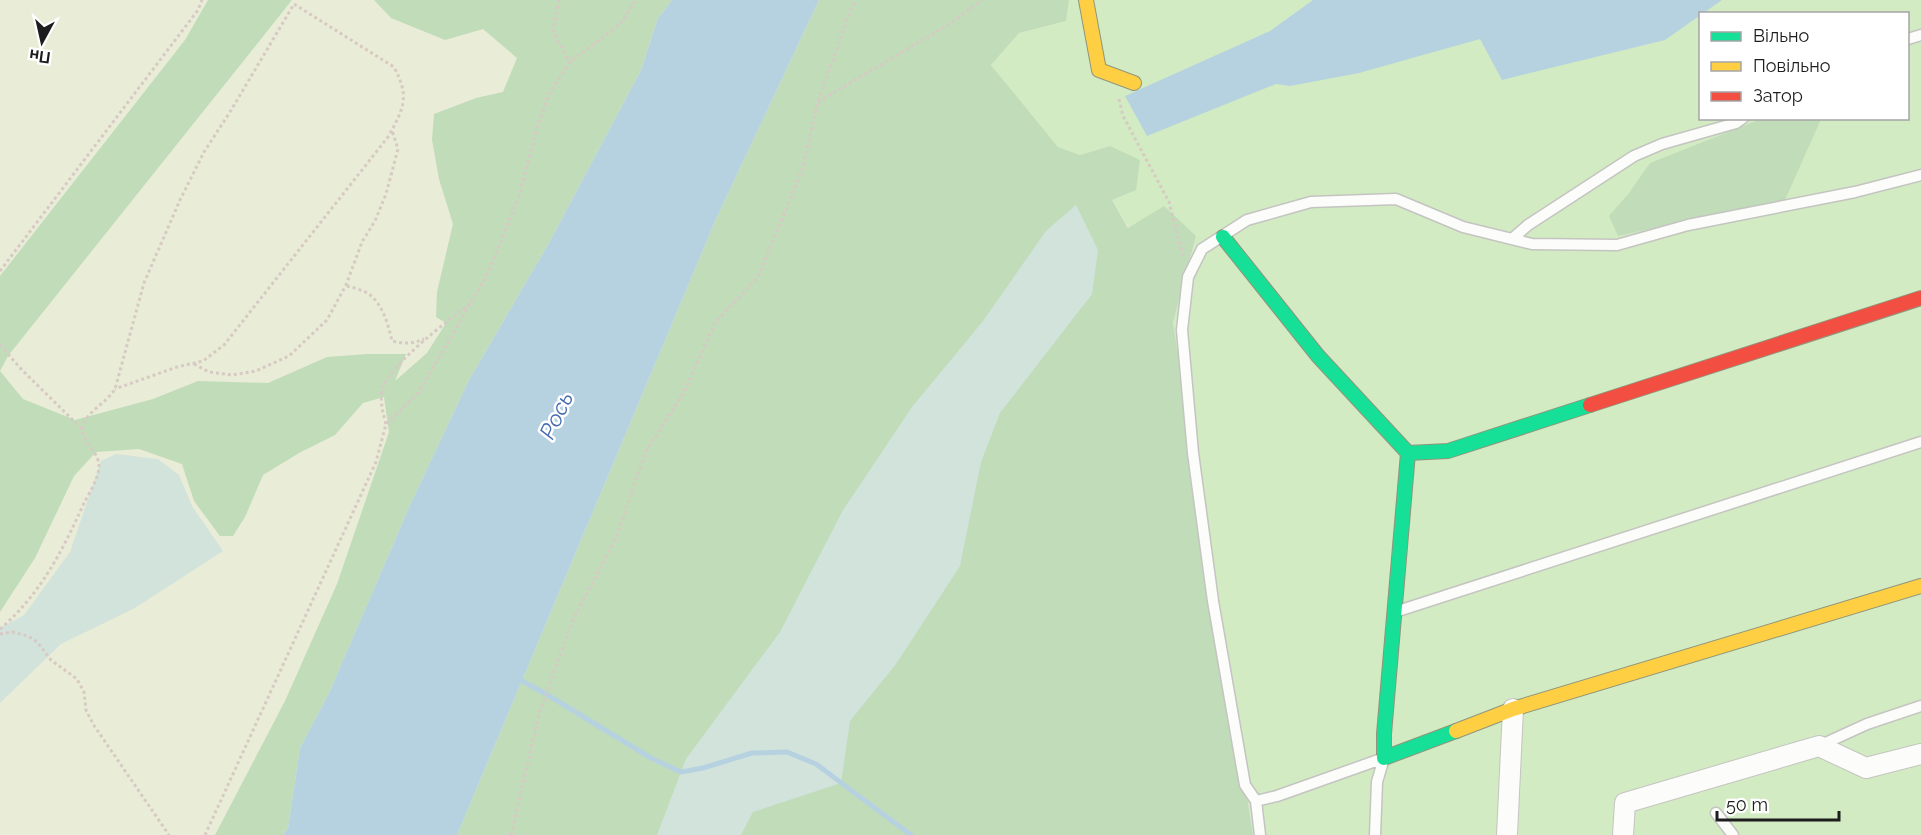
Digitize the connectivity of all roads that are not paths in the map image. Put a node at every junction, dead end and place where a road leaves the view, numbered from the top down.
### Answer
1 (1086, 0) edge
2 (1134, 83) dead end
3 (1740, 120) edge
4 (1921, 175) edge
5 (1223, 237) junction
6 (1512, 239) junction
7 (1921, 298) edge
8 (1921, 442) edge
9 (1408, 453) junction
10 (1921, 586) edge
11 (1394, 612) junction
12 (1921, 705) edge
13 (1513, 709) junction
14 (1819, 746) junction
15 (1921, 754) edge
16 (1384, 758) junction
17 (1256, 801) junction
18 (1716, 813) dead end
19 (1260, 835) edge
20 (1375, 835) edge
21 (1507, 835) edge
22 (1623, 835) edge
23 (1733, 835) edge

1 - 2 street
3 - 6 lane
4 - 6 lane
5 - 6 lane
5 - 9 street
5 - 17 lane
7 - 9 street
8 - 11 lane
9 - 11 street
10 - 13 street
11 - 16 street
12 - 14 lane
13 - 16 street
13 - 21 street
14 - 15 street
14 - 22 street
16 - 17 lane
16 - 20 lane
17 - 19 lane
18 - 23 lane

